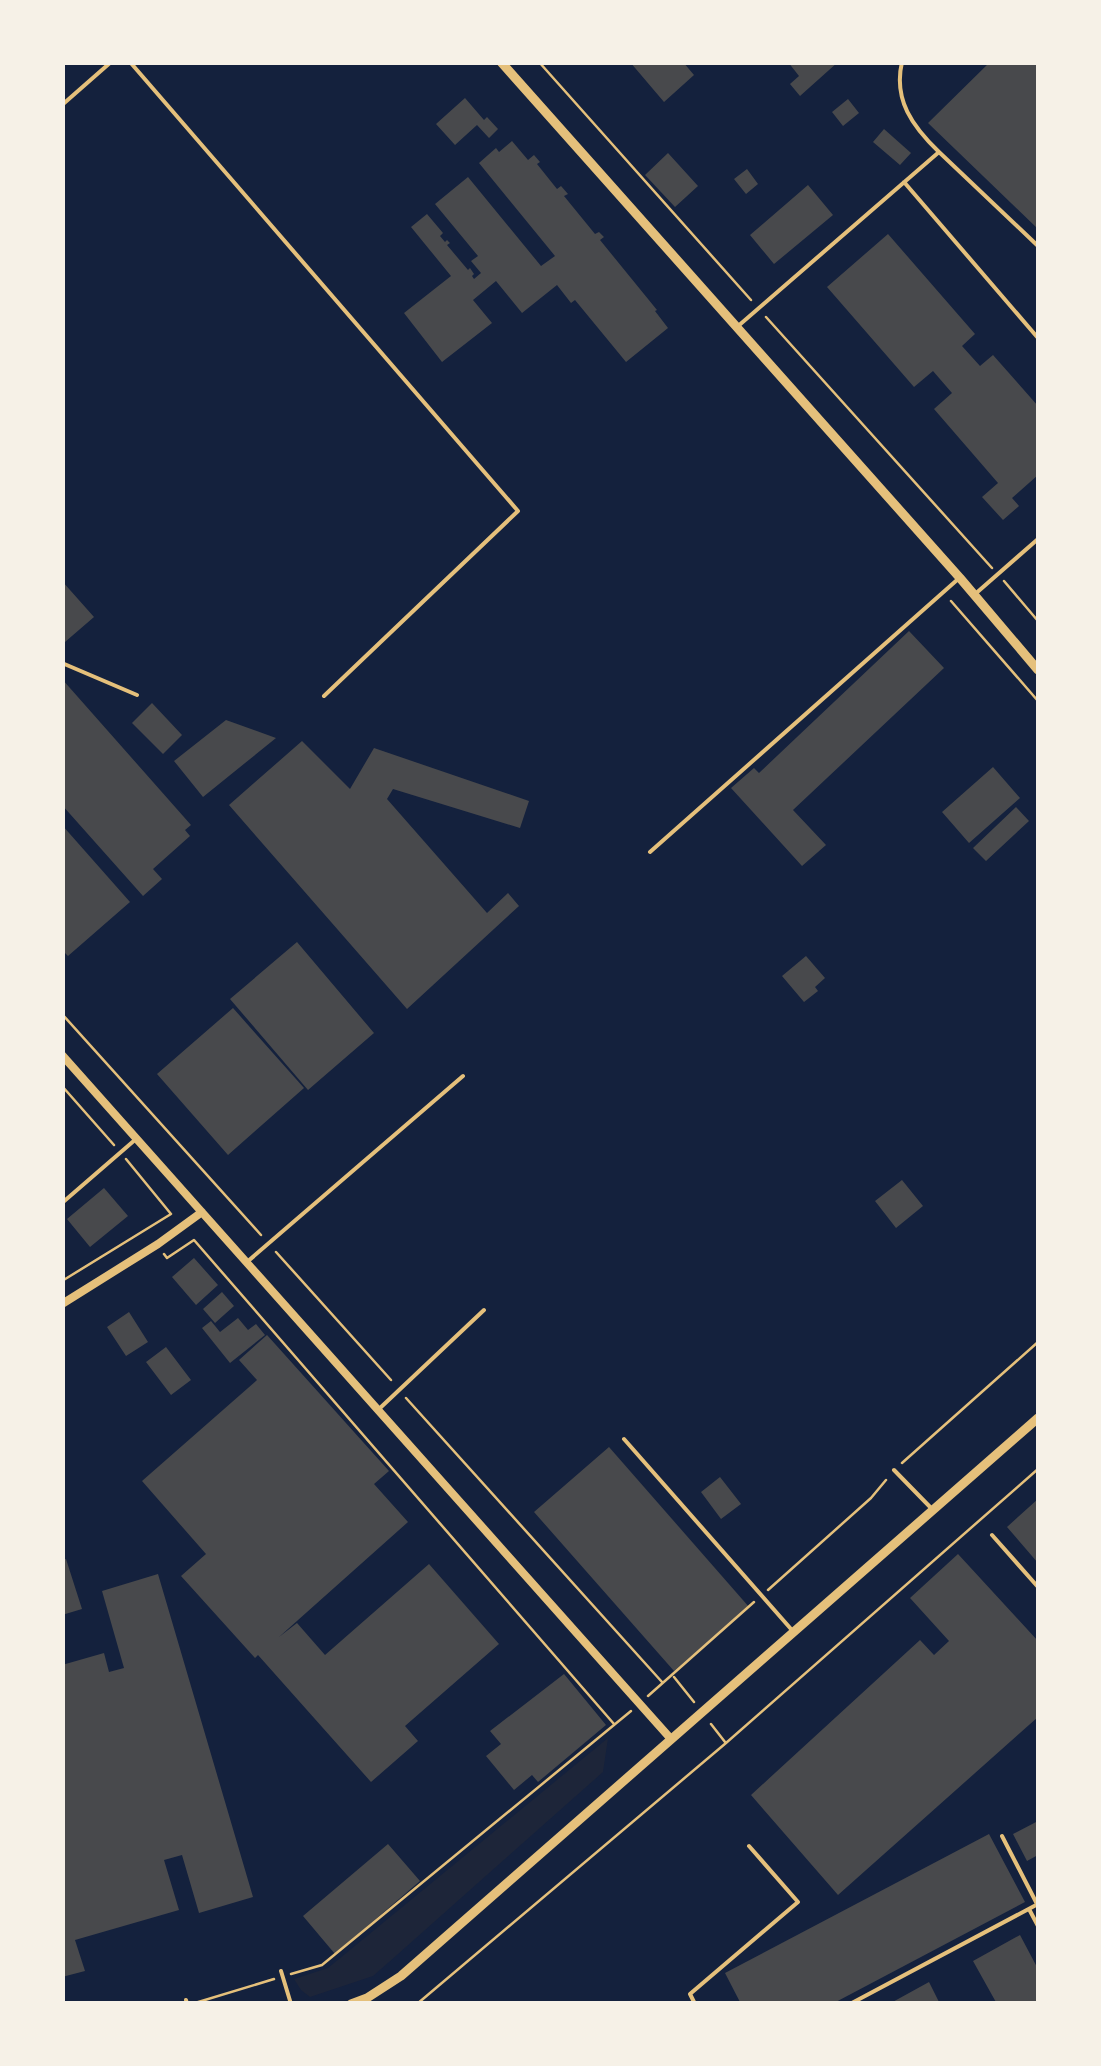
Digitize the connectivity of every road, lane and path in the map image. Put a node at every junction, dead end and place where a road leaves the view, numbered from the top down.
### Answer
1 (111, 62) edge
2 (130, 62) edge
3 (502, 62) edge
4 (539, 62) edge
5 (902, 62) edge
6 (62, 106) edge
7 (939, 152) junction
8 (904, 182) junction
9 (1038, 246) edge
10 (759, 308) junction
11 (737, 328) junction
12 (1038, 338) edge
13 (1038, 540) edge
14 (998, 575) junction
15 (960, 578) junction
16 (944, 592) junction
17 (974, 595) junction
18 (1038, 621) edge
19 (62, 663) edge
20 (1038, 670) edge
21 (137, 694) dead end
22 (324, 696) dead end
23 (1038, 702) edge
24 (650, 852) dead end
25 (62, 1014) edge
26 (62, 1055) edge
27 (463, 1076) dead end
28 (136, 1138) junction
29 (62, 1203) edge
30 (202, 1212) junction
31 (171, 1214) dead end
32 (268, 1243) junction
33 (167, 1258) dead end
34 (247, 1262) junction
35 (62, 1281) edge
36 (62, 1304) edge
37 (484, 1310) dead end
38 (398, 1389) junction
39 (379, 1409) junction
40 (1038, 1418) edge
41 (624, 1439) dead end
42 (1038, 1469) edge
43 (894, 1470) dead end
44 (933, 1510) junction
45 (992, 1535) dead end
46 (1038, 1587) edge
47 (794, 1632) junction
48 (663, 1683) dead end
49 (615, 1725) dead end
50 (671, 1740) junction
51 (1002, 1836) dead end
52 (749, 1846) dead end
53 (1038, 1904) edge
54 (1028, 1909) junction
55 (1038, 1926) edge
56 (281, 1972) dead end
57 (368, 2001) edge
58 (291, 2004) edge
59 (351, 2004) edge
60 (417, 2004) edge
61 (695, 2004) edge
62 (850, 2004) edge

1 - 6 lane
2 - 22 lane
3 - 11 street
4 - 10 path
5 - 7 lane
7 - 8 lane
7 - 9 lane
8 - 10 lane
8 - 12 lane
10 - 11 lane
10 - 14 path
11 - 15 street
13 - 14 lane
14 - 17 lane
14 - 18 path
15 - 16 lane
15 - 17 street
16 - 23 path
16 - 24 lane
17 - 20 street
19 - 21 lane
25 - 32 path
26 - 28 street
27 - 32 lane
28 - 29 lane
28 - 30 street
30 - 34 street
30 - 36 street
31 - 35 path
32 - 34 lane
32 - 38 path
33 - 49 path
34 - 39 street
37 - 38 lane
38 - 39 lane
38 - 48 path
39 - 50 street
40 - 44 street
41 - 47 lane
42 - 60 path
43 - 44 lane
44 - 47 street
45 - 46 lane
47 - 50 street
50 - 57 street
51 - 53 lane
52 - 61 lane
53 - 54 lane
54 - 55 lane
54 - 62 lane
56 - 58 lane
57 - 59 street

